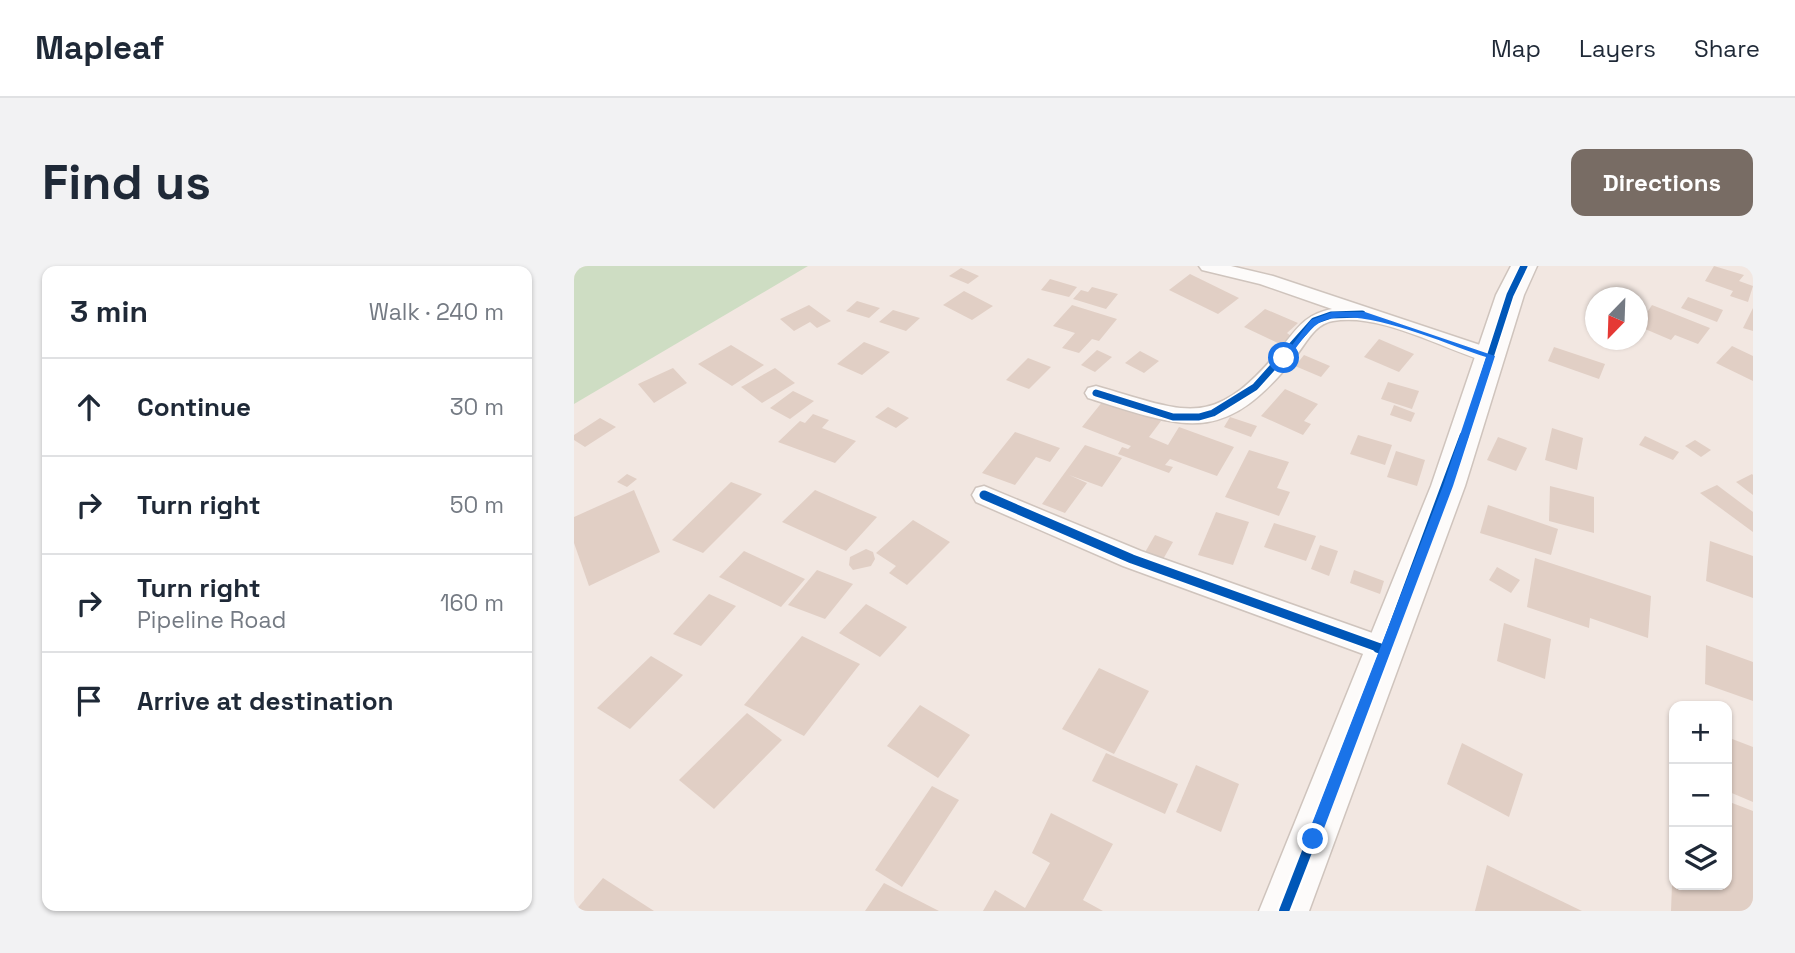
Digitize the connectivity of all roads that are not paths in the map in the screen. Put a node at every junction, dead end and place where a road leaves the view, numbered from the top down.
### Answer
1 (1208, 266) edge
2 (1524, 266) edge
3 (1362, 314) junction
4 (1491, 356) junction
5 (1096, 393) dead end
6 (984, 495) dead end
7 (1385, 650) junction
8 (1284, 911) edge

1 - 3 street
2 - 4 street
3 - 4 street
3 - 5 street
4 - 7 street
6 - 7 street
7 - 8 street

